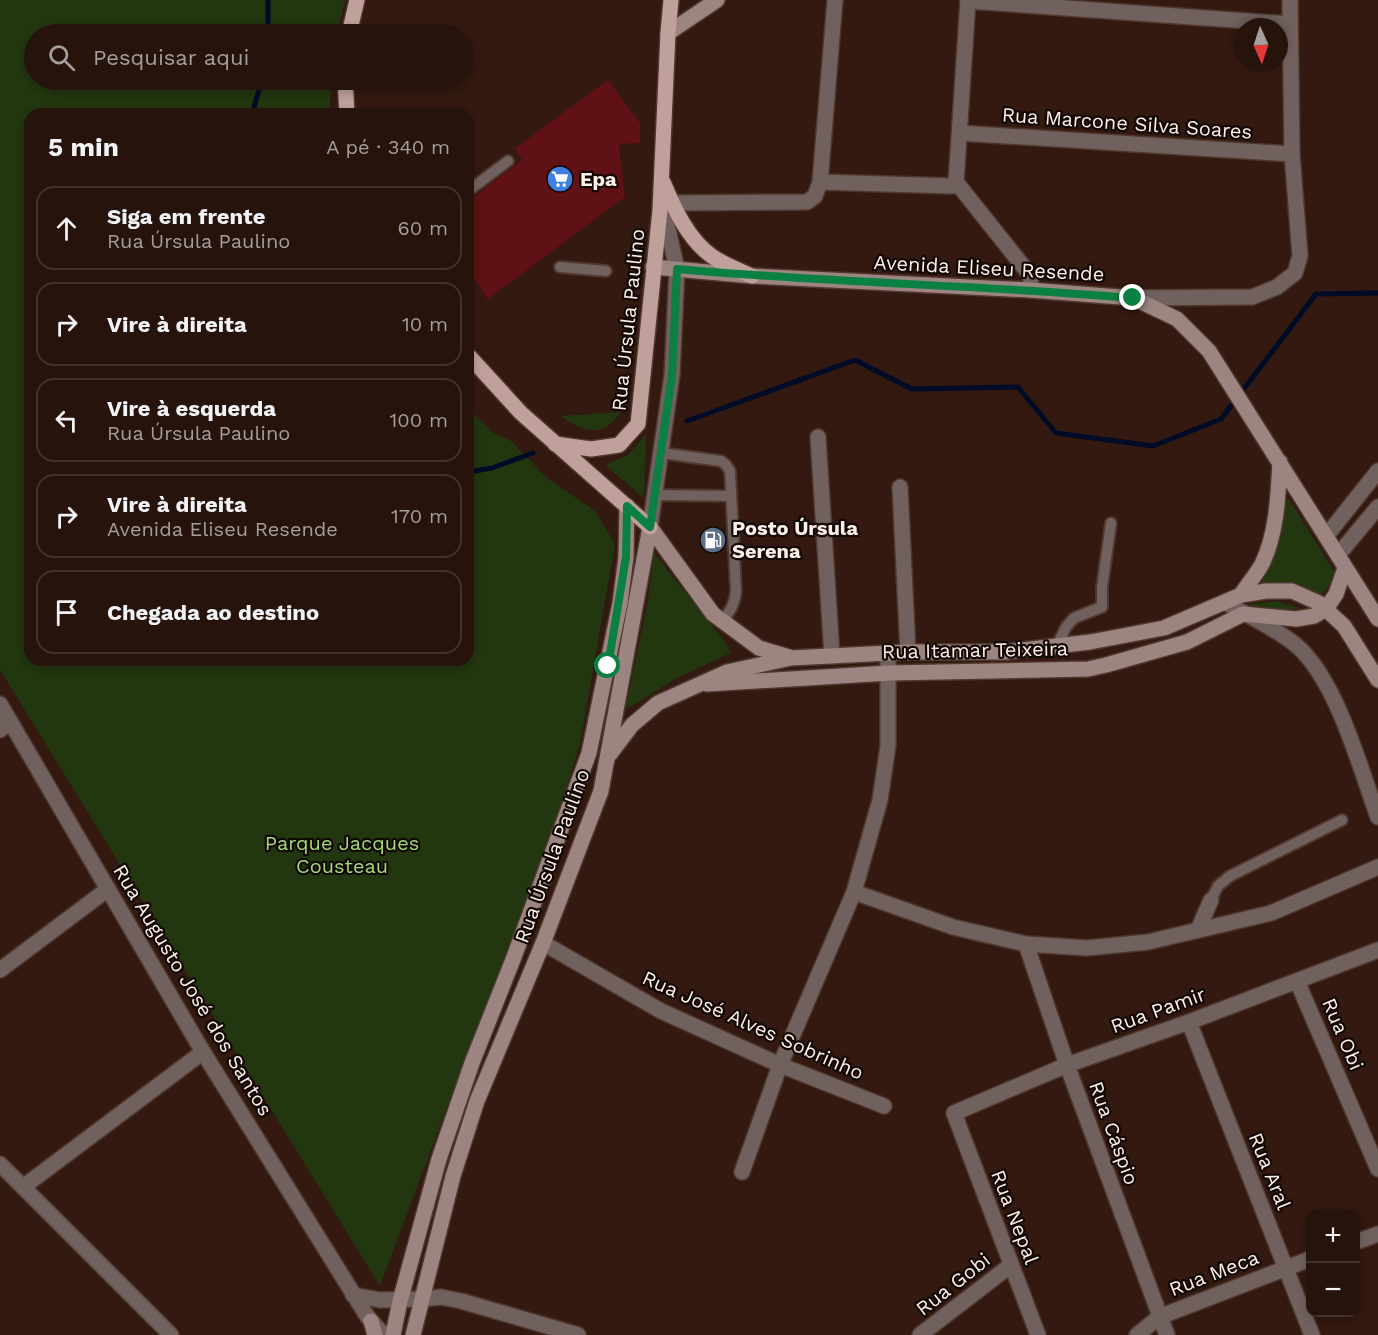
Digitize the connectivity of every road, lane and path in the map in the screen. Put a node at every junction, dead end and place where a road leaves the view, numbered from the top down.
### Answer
1 (357, 0) edge
2 (671, 0) edge
3 (717, 0) edge
4 (835, 0) edge
5 (968, 0) edge
6 (1290, 0) edge
7 (1111, 6) edge
8 (351, 24) edge
9 (1290, 24) junction
10 (668, 33) junction
11 (346, 90) edge
12 (347, 108) edge
13 (960, 133) junction
14 (1292, 154) junction
15 (508, 161) dead end
16 (820, 182) junction
17 (956, 182) junction
18 (474, 186) edge
19 (666, 201) junction
20 (560, 267) dead end
21 (653, 267) junction
22 (677, 269) junction
23 (606, 271) dead end
24 (752, 276) junction
25 (1030, 290) junction
26 (1133, 298) junction
27 (474, 362) edge
28 (818, 437) dead end
29 (555, 444) junction
30 (661, 453) junction
31 (1280, 462) junction
32 (1378, 471) edge
33 (900, 487) dead end
34 (654, 495) junction
35 (731, 496) junction
36 (627, 506) junction
37 (1378, 507) edge
38 (1111, 523) dead end
39 (650, 527) junction
40 (1327, 535) junction
41 (1342, 561) junction
42 (1240, 595) junction
43 (1226, 603) junction
44 (1326, 609) junction
45 (1244, 614) junction
46 (1378, 619) edge
47 (722, 622) junction
48 (1057, 646) junction
49 (909, 652) junction
50 (888, 653) junction
51 (832, 656) junction
52 (791, 658) junction
53 (889, 673) junction
54 (1378, 680) edge
55 (698, 684) junction
56 (0, 704) edge
57 (5, 726) edge
58 (610, 754) junction
59 (1378, 817) edge
60 (1342, 820) dead end
61 (1378, 867) edge
62 (108, 889) junction
63 (854, 892) junction
64 (1211, 900) joint
65 (1198, 930) junction
66 (543, 942) junction
67 (1026, 944) junction
68 (1378, 950) edge
69 (0, 970) edge
70 (1297, 981) junction
71 (1189, 1022) junction
72 (203, 1052) junction
73 (780, 1065) junction
74 (1067, 1065) junction
75 (884, 1106) dead end
76 (954, 1113) joint
77 (0, 1164) edge
78 (1378, 1169) edge
79 (741, 1172) dead end
80 (23, 1187) junction
81 (1378, 1234) edge
82 (1360, 1241) edge
83 (1306, 1261) edge
84 (1011, 1265) junction
85 (1286, 1268) junction
86 (353, 1295) junction
87 (423, 1299) junction
88 (400, 1300) junction
89 (1159, 1317) junction
90 (373, 1328) edge
91 (171, 1335) edge
92 (387, 1335) edge
93 (393, 1335) edge
94 (413, 1335) edge
95 (578, 1335) edge
96 (920, 1335) edge
97 (1038, 1335) edge
98 (1137, 1335) edge
99 (1167, 1335) edge
100 (1312, 1335) edge

1 - 8 main road
2 - 10 main road
3 - 10 main road
4 - 16 street
5 - 7 street
5 - 13 street
6 - 9 street
7 - 9 street
9 - 14 street
10 - 19 main road
11 - 12 main road
13 - 14 street, Rua Marcone Silva Soares
13 - 17 street
14 - 26 street
15 - 18 lane
16 - 17 street
16 - 19 street
17 - 25 street
19 - 21 main road, Rua Úrsula Paulino
19 - 22 street, Rua Úrsula Paulino
19 - 24 main road
20 - 23 lane
21 - 22 main road, Avenida Eliseu Resende
21 - 29 main road, Rua Úrsula Paulino
22 - 24 main road, Avenida Eliseu Resende
22 - 30 street, Rua Úrsula Paulino
24 - 25 main road, Avenida Eliseu Resende
25 - 26 main road, Avenida Eliseu Resende
26 - 31 main road, Avenida Eliseu Resende
27 - 29 main road
28 - 51 street
29 - 36 main road
30 - 34 street, Rua Úrsula Paulino
30 - 35 lane
31 - 40 main road, Avenida Eliseu Resende
31 - 42 main road
32 - 40 street
33 - 49 street
34 - 35 lane
34 - 39 street, Rua Úrsula Paulino
35 - 47 lane
36 - 39 main road
36 - 88 main road, Rua Úrsula Paulino
37 - 41 street
38 - 48 lane
39 - 47 main road, Rua Itamar Teixeira
39 - 58 main road, Rua Úrsula Paulino
40 - 41 main road, Avenida Eliseu Resende
41 - 44 main road
41 - 46 main road, Avenida Eliseu Resende
42 - 43 main road, Rua Itamar Teixeira
42 - 44 main road
43 - 45 street
43 - 48 main road, Rua Itamar Teixeira
44 - 45 main road
44 - 54 main road
45 - 53 main road, Rua Itamar Teixeira
45 - 59 street
47 - 52 main road, Rua Itamar Teixeira
48 - 49 main road, Rua Itamar Teixeira
49 - 50 main road, Rua Itamar Teixeira
50 - 51 main road, Rua Itamar Teixeira
50 - 53 street
51 - 52 main road, Rua Itamar Teixeira
52 - 55 main road, Rua Itamar Teixeira
53 - 55 main road, Rua Itamar Teixeira
53 - 63 street
55 - 58 main road, Rua Itamar Teixeira
56 - 57 street, Rua Augusto José dos Santos
57 - 62 street, Rua Augusto José dos Santos
58 - 66 main road, Rua Úrsula Paulino
60 - 64 lane
61 - 65 street
62 - 69 street
62 - 72 street, Rua Augusto José dos Santos
63 - 67 street
63 - 73 street
64 - 65 street
65 - 67 street
66 - 73 street, Rua José Alves Sobrinho
66 - 87 main road, Rua Úrsula Paulino
67 - 74 street, Rua Cáspio
68 - 70 street, Rua Pamir
70 - 71 street, Rua Pamir
70 - 78 street, Rua Obi
71 - 74 street, Rua Pamir
71 - 85 street, Rua Aral
72 - 80 street
72 - 86 street, Rua Augusto José dos Santos
73 - 75 street, Rua José Alves Sobrinho
73 - 79 street
74 - 76 street, Rua Pamir
74 - 89 street, Rua Cáspio
76 - 84 street, Rua Nepal
77 - 80 street
80 - 91 street
81 - 82 street
83 - 85 street, Rua Meca
84 - 96 street, Rua Gobi
84 - 97 street, Rua Nepal
85 - 89 street, Rua Meca
85 - 100 street, Rua Aral
86 - 88 street
86 - 90 street, Rua Augusto José dos Santos
87 - 88 street
87 - 94 main road, Rua Úrsula Paulino
87 - 95 street
88 - 93 main road, Rua Úrsula Paulino
89 - 98 street, Rua Meca
89 - 99 street, Rua Cáspio
90 - 92 street, Rua Augusto José dos Santos

